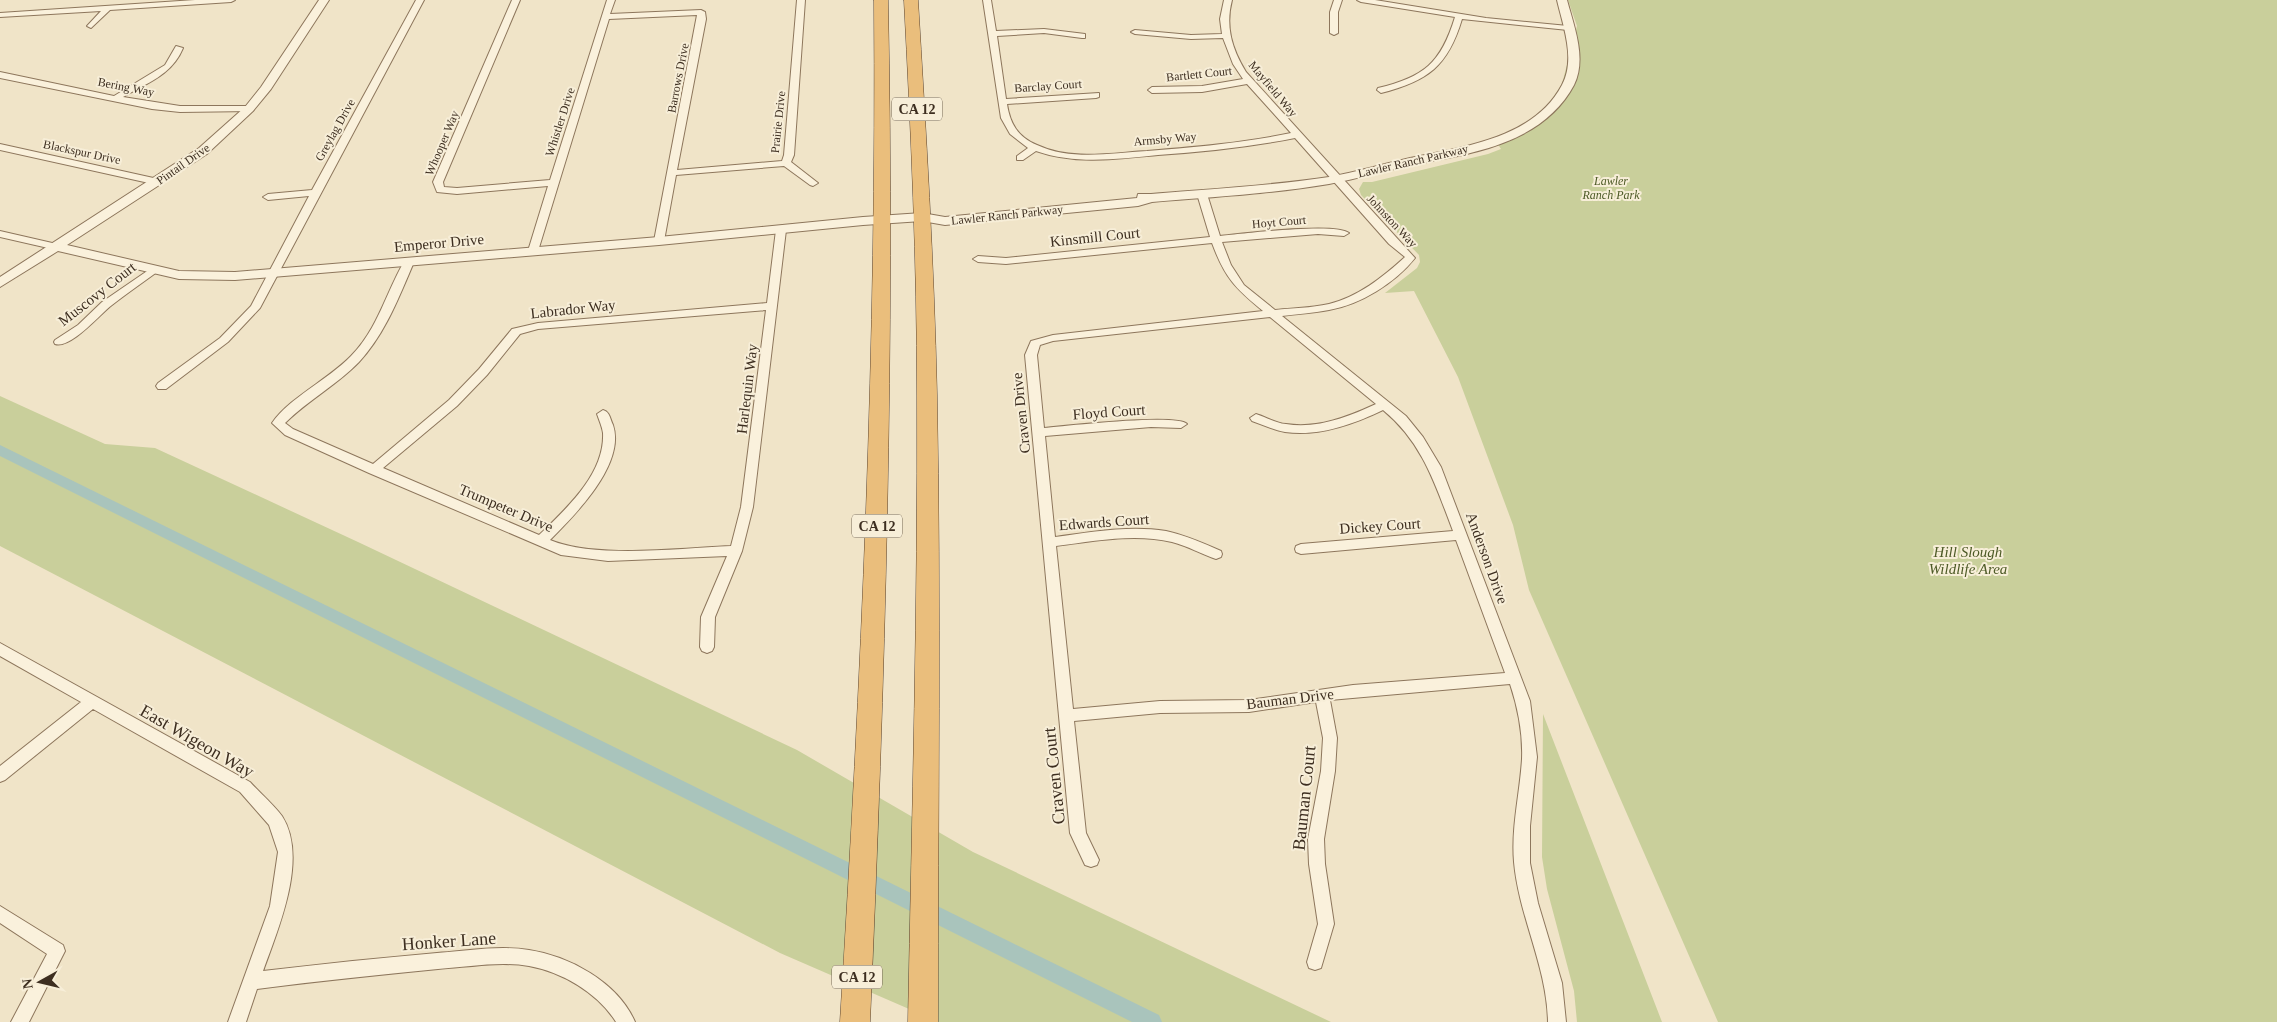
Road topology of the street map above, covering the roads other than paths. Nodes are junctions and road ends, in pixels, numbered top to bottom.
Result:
1 (232, 0) edge
2 (324, 0) edge
3 (420, 0) edge
4 (516, 0) edge
5 (611, 0) edge
6 (801, 0) edge
7 (881, 0) edge
8 (911, 0) edge
9 (987, 0) edge
10 (1228, 0) edge
11 (1338, 0) edge
12 (1361, 0) edge
13 (1562, 0) edge
14 (108, 8) junction
15 (0, 15) edge
16 (1459, 16) junction
17 (606, 17) junction
18 (91, 26) dead end
19 (1568, 28) junction
20 (1135, 32) dead end
21 (1334, 33) dead end
22 (992, 34) junction
23 (1082, 36) dead end
24 (1226, 36) junction
25 (179, 48) dead end
26 (0, 75) edge
27 (1248, 81) junction
28 (1152, 90) dead end
29 (1381, 90) dead end
30 (1096, 95) dead end
31 (116, 98) junction
32 (1002, 102) junction
33 (249, 109) junction
34 (1297, 135) junction
35 (0, 147) edge
36 (1035, 148) junction
37 (1020, 158) dead end
38 (786, 163) junction
39 (673, 173) junction
40 (1336, 178) junction
41 (158, 182) junction
42 (554, 183) junction
43 (813, 183) dead end
44 (315, 193) junction
45 (1202, 194) junction
46 (268, 197) dead end
47 (922, 217) junction
48 (884, 220) junction
49 (782, 230) junction
50 (1344, 233) dead end
51 (0, 234) edge
52 (1216, 240) junction
53 (659, 241) junction
54 (57, 246) junction
55 (533, 251) junction
56 (978, 259) dead end
57 (409, 262) junction
58 (153, 270) junction
59 (275, 273) junction
60 (0, 283) edge
61 (772, 306) junction
62 (1271, 314) junction
63 (59, 342) dead end
64 (162, 386) dead end
65 (1385, 404) junction
66 (603, 414) dead end
67 (1256, 418) dead end
68 (1182, 424) dead end
69 (1039, 432) junction
70 (373, 470) junction
71 (1462, 536) junction
72 (540, 542) junction
73 (1050, 542) junction
74 (1301, 549) dead end
75 (736, 551) junction
76 (1216, 554) dead end
77 (707, 647) dead end
78 (0, 649) edge
79 (1514, 678) junction
80 (1322, 696) junction
81 (91, 702) junction
82 (1067, 716) junction
83 (0, 775) edge
84 (1091, 860) dead end
85 (0, 914) edge
86 (1315, 962) dead end
87 (252, 981) junction
88 (20, 1022) edge
89 (237, 1022) edge
90 (626, 1022) edge
91 (855, 1022) edge
92 (923, 1022) edge
93 (1557, 1022) edge

1 - 14 street
2 - 33 street, Pintail Drive
3 - 44 street, Greylag Drive
4 - 42 street, Whooper Way
5 - 17 street, Whistler Drive
6 - 38 street, Prairie Drive
7 - 48 highway, CA 12
8 - 47 highway, CA 12
9 - 22 street, Armsby Way
10 - 24 street, Mayfield Way
11 - 21 street
12 - 16 street
13 - 19 street, Lawler Ranch Parkway
14 - 15 street
14 - 18 street
16 - 19 street
16 - 29 street
17 - 39 street, Barrows Drive
17 - 42 street, Whistler Drive
19 - 40 street, Lawler Ranch Parkway
20 - 24 street
22 - 23 street
22 - 32 street, Armsby Way
24 - 27 street, Mayfield Way
25 - 31 street
26 - 31 street, Bering Way
27 - 28 street, Bartlett Court
27 - 34 street, Mayfield Way
30 - 32 street, Barclay Court
31 - 33 street, Bering Way
32 - 36 street, Armsby Way
33 - 41 street, Pintail Drive
34 - 36 street, Armsby Way
34 - 40 street, Mayfield Way
35 - 41 street, Blackspur Drive
36 - 37 street
38 - 39 street, Prairie Drive
38 - 43 street
39 - 53 street, Barrows Drive
40 - 45 street, Lawler Ranch Parkway
40 - 62 street, Johnston Way
41 - 54 street, Pintail Drive
42 - 55 street, Whistler Drive
44 - 46 street
44 - 59 street, Greylag Drive
45 - 47 street, Lawler Ranch Parkway
45 - 52 street, Anderson Drive
47 - 48 street, Lawler Ranch Parkway
47 - 92 highway, CA 12
48 - 49 street, Emperor Drive
48 - 91 highway, CA 12
49 - 53 street, Emperor Drive
49 - 61 street, Harlequin Way
50 - 52 street, Hoyt Court
51 - 54 street, Emperor Drive
52 - 56 street, Kinsmill Court
52 - 62 street, Anderson Drive
53 - 55 street, Emperor Drive
54 - 58 street, Emperor Drive
54 - 60 street, Pintail Drive
55 - 57 street, Emperor Drive
57 - 59 street, Emperor Drive
57 - 70 street, Trumpeter Drive
58 - 59 street, Emperor Drive
58 - 63 street, Muscovy Court
59 - 64 street, Greylag Drive
61 - 70 street, Labrador Way
61 - 75 street, Harlequin Way
62 - 65 street, Anderson Drive
62 - 69 street, Craven Drive
65 - 67 street
65 - 71 street, Anderson Drive
66 - 72 street
68 - 69 street, Floyd Court
69 - 73 street, Craven Drive
70 - 72 street, Trumpeter Drive
71 - 74 street, Dickey Court
71 - 79 street, Anderson Drive
72 - 75 street, Trumpeter Drive
73 - 76 street, Edwards Court
73 - 82 street, Craven Drive
75 - 77 street, Harlequin Way
78 - 81 street, East Wigeon Way
79 - 80 street, Bauman Drive
79 - 93 street, Anderson Drive
80 - 82 street, Bauman Drive
80 - 86 street, Bauman Court
81 - 83 street
81 - 87 street, East Wigeon Way
82 - 84 street, Craven Court
85 - 88 street
87 - 89 street, East Wigeon Way
87 - 90 street, Honker Lane

